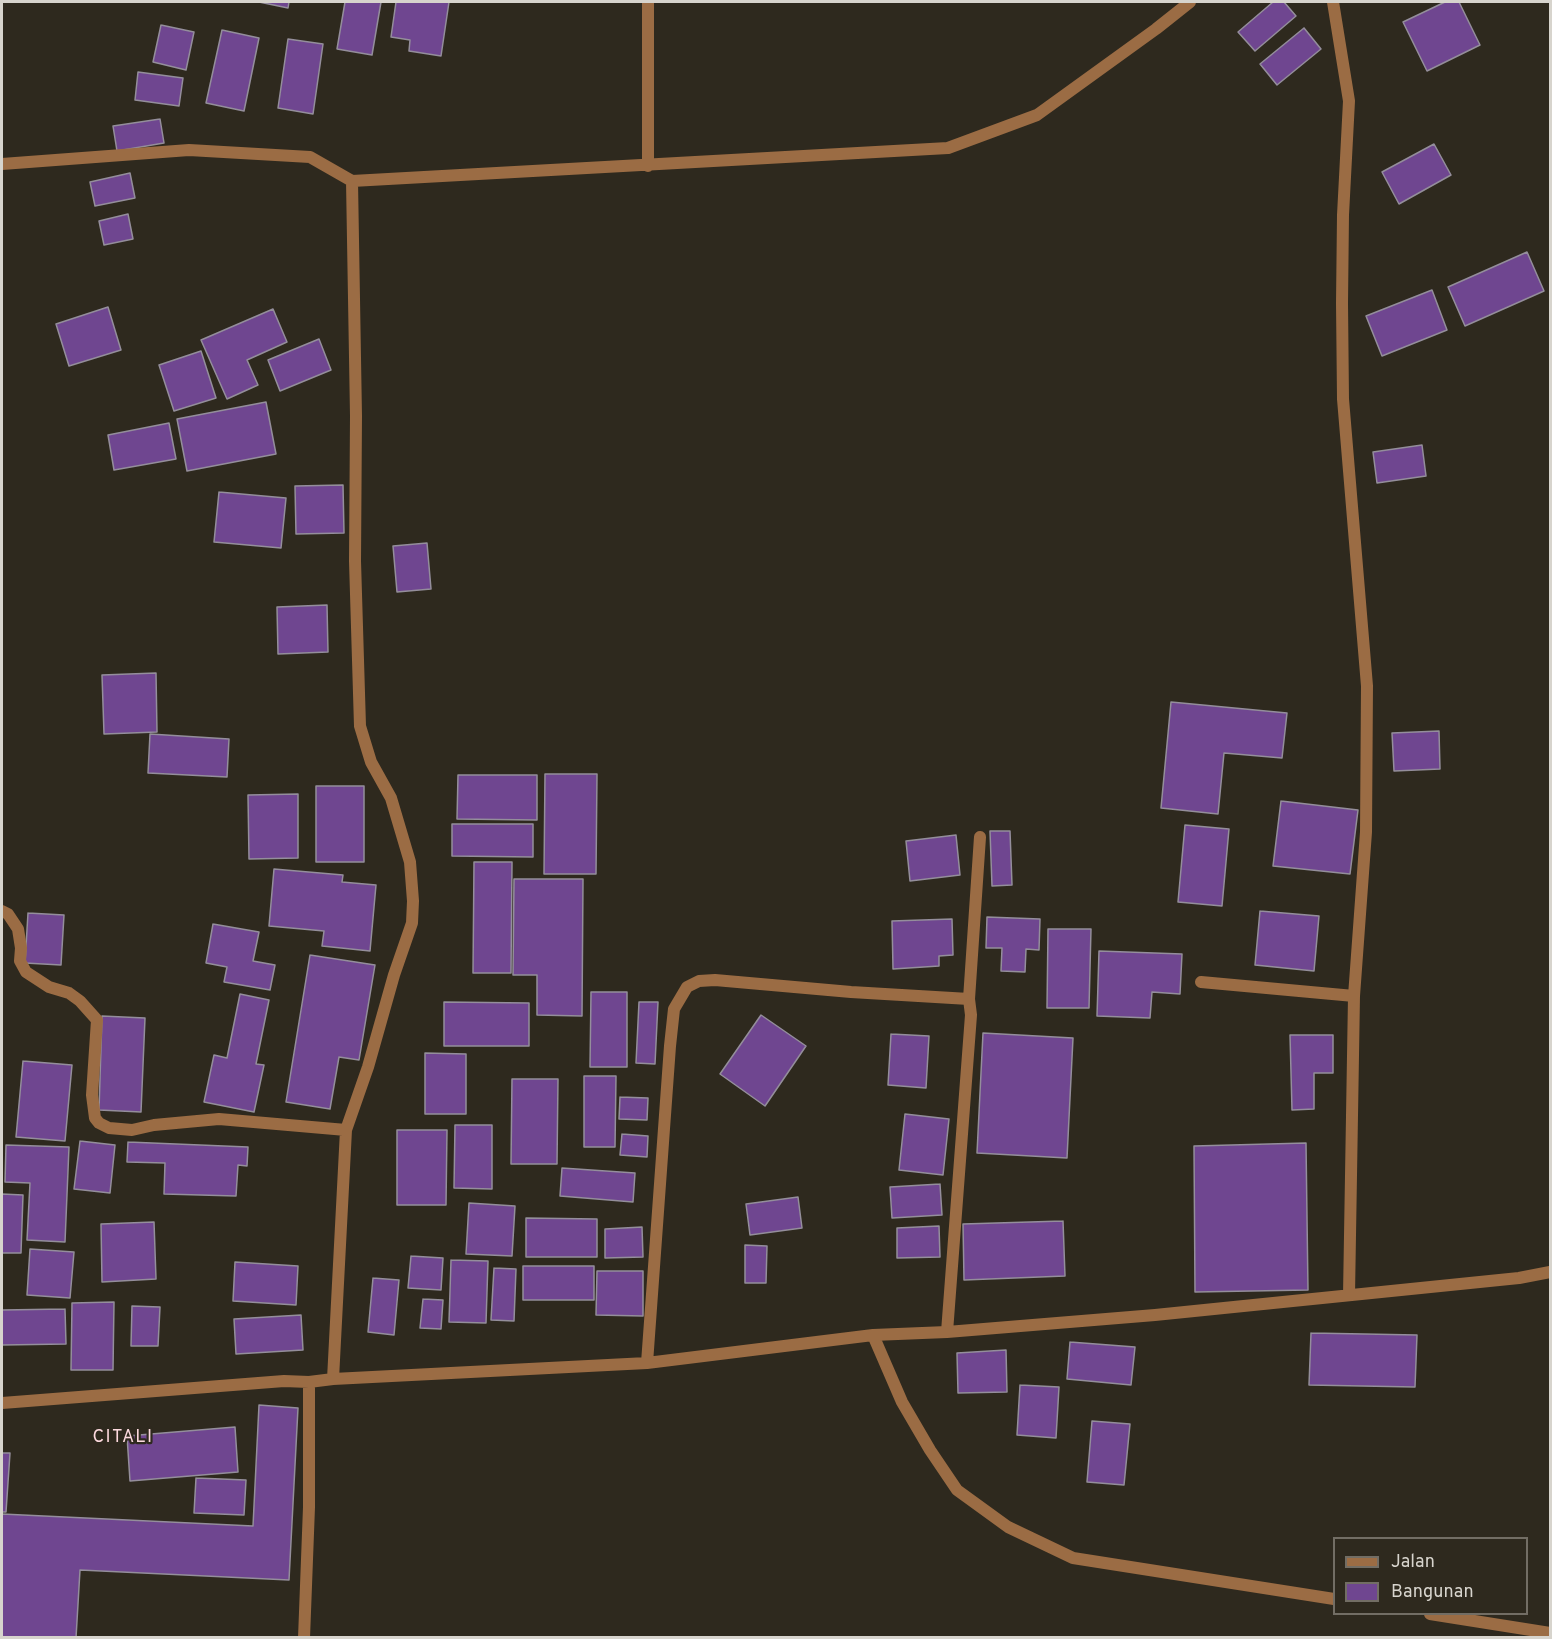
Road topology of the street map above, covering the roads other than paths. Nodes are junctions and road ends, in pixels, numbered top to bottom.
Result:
1 (648, 2) edge
2 (1190, 2) edge
3 (1333, 2) edge
4 (2, 164) edge
5 (648, 166) junction
6 (352, 181) junction
7 (980, 837) dead end
8 (2, 911) edge
9 (1201, 982) dead end
10 (1354, 996) junction
11 (969, 999) junction
12 (346, 1130) junction
13 (1551, 1272) edge
14 (1349, 1295) junction
15 (947, 1332) junction
16 (873, 1335) junction
17 (647, 1363) junction
18 (333, 1379) junction
19 (309, 1382) junction
20 (2, 1403) edge
21 (1333, 1599) edge
22 (1436, 1615) edge
23 (1551, 1633) edge
24 (304, 1638) edge

1 - 5 street
2 - 5 street
3 - 10 street
4 - 6 street
5 - 6 street
6 - 12 street
7 - 11 street
8 - 12 street
9 - 10 street
10 - 14 street
11 - 15 street
11 - 17 street
12 - 18 street
13 - 14 street
14 - 15 street
15 - 16 street
16 - 17 street
16 - 21 street
17 - 18 street
18 - 19 street
19 - 20 street
19 - 24 street
22 - 23 street

